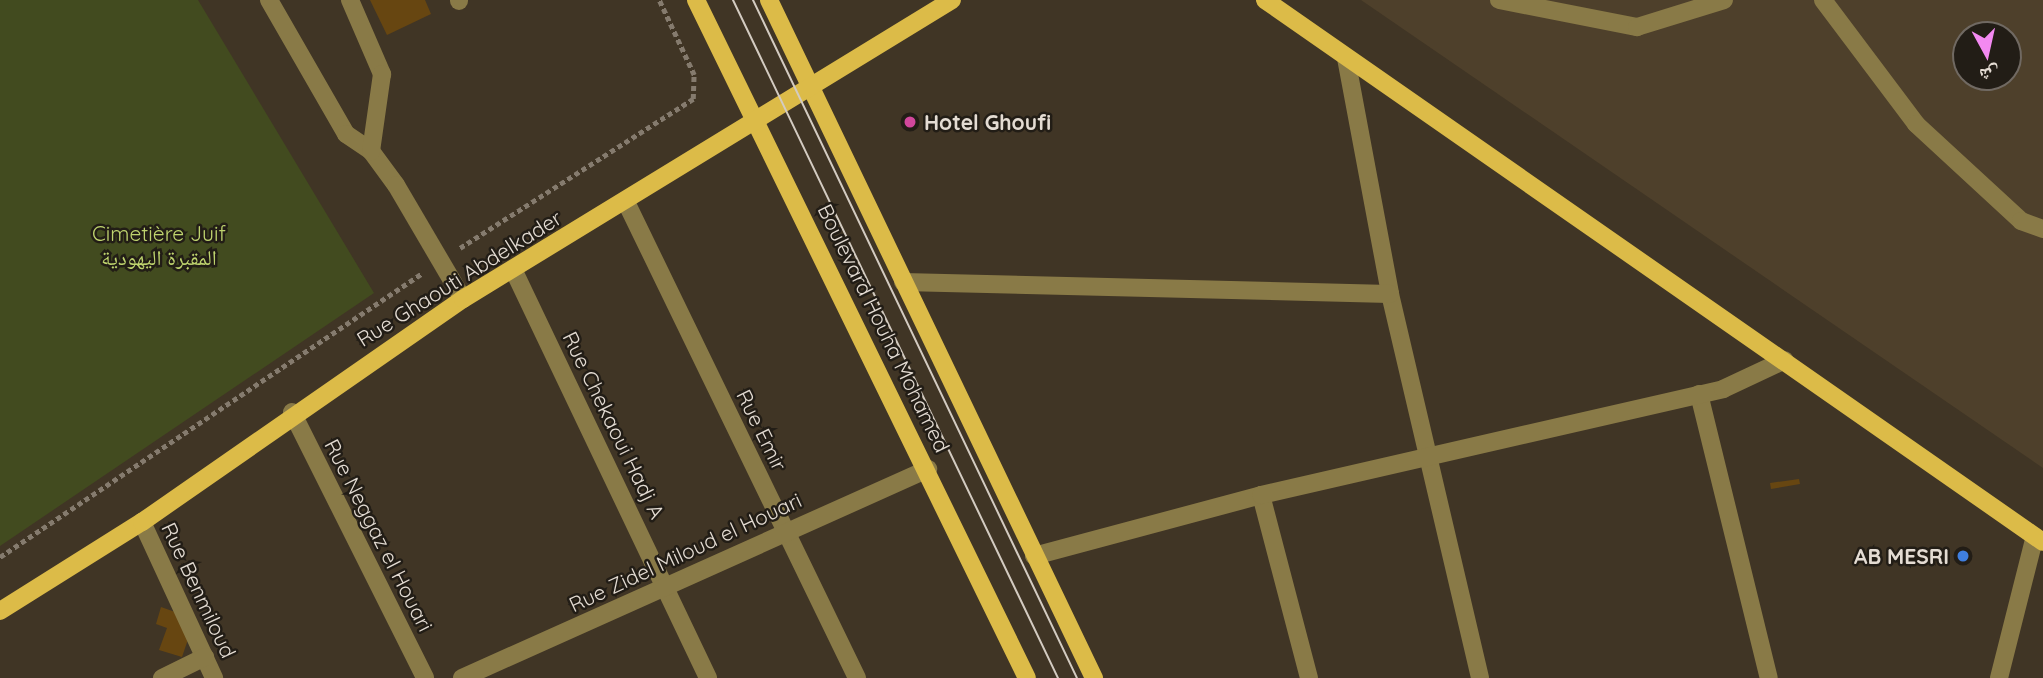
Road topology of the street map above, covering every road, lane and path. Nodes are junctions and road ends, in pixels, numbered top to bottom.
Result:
1 (269, 0) edge
2 (350, 0) edge
3 (659, 0) edge
4 (696, 0) edge
5 (769, 0) edge
6 (952, 0) edge
7 (1265, 0) edge
8 (1499, 0) edge
9 (1724, 0) edge
10 (1823, 0) edge
11 (928, 6) edge
12 (1346, 58) junction
13 (811, 88) junction
14 (755, 126) junction
15 (371, 151) junction
16 (626, 202) junction
17 (2043, 229) edge
18 (472, 242) dead end
19 (513, 269) junction
20 (424, 272) dead end
21 (903, 282) junction
22 (1390, 294) junction
23 (463, 299) junction
24 (1785, 360) junction
25 (1699, 394) junction
26 (292, 412) junction
27 (1428, 455) junction
28 (928, 469) junction
29 (1261, 495) junction
30 (142, 522) junction
31 (785, 529) junction
32 (2039, 539) edge
33 (1034, 556) junction
34 (0, 557) edge
35 (668, 587) junction
36 (0, 611) edge
37 (205, 657) junction
38 (162, 678) edge
39 (214, 678) edge
40 (425, 678) edge
41 (461, 678) edge
42 (708, 678) edge
43 (857, 678) edge
44 (1027, 678) edge
45 (1094, 678) edge
46 (1309, 678) edge
47 (1480, 678) edge
48 (1769, 678) edge
49 (1999, 678) edge

1 - 15 street
2 - 15 street
3 - 18 path
4 - 14 main road, Boulevard Houha Mohamed
5 - 13 main road, Boulevard Houha Mohamed
6 - 11 main road, Rue Ghaouti Abdelkader
7 - 12 main road
8 - 9 street
10 - 17 street
11 - 13 main road, Rue Ghaouti Abdelkader
12 - 22 street
12 - 24 main road
13 - 14 main road, Rue Ghaouti Abdelkader
13 - 21 main road, Boulevard Houha Mohamed
14 - 16 main road, Rue Ghaouti Abdelkader
14 - 28 main road, Boulevard Houha Mohamed
15 - 23 street
16 - 19 main road, Rue Ghaouti Abdelkader
16 - 31 street, Rue Emir
19 - 23 main road, Rue Ghaouti Abdelkader
19 - 35 street, Rue Chekaoui Hadj A
20 - 34 path
21 - 22 street
21 - 33 main road, Boulevard Houha Mohamed
22 - 27 street
23 - 26 main road, Rue Ghaouti Abdelkader
24 - 25 street
24 - 32 main road
25 - 27 street
25 - 48 street
26 - 30 main road, Rue Ghaouti Abdelkader
26 - 40 street, Rue Neggaz el Houari
27 - 29 street
27 - 47 street
28 - 31 street, Rue Zidel Miloud el Houari
28 - 44 main road, Boulevard Houha Mohamed
29 - 33 street
29 - 46 street
30 - 36 main road, Rue Ghaouti Abdelkader
30 - 37 street, Rue Benmiloud
31 - 35 street, Rue Zidel Miloud el Houari
31 - 43 street, Rue Emir
32 - 49 street
33 - 45 main road, Boulevard Houha Mohamed
35 - 41 street, Rue Zidel Miloud el Houari
35 - 42 street, Rue Chekaoui Hadj A
37 - 38 street
37 - 39 street, Rue Benmiloud

